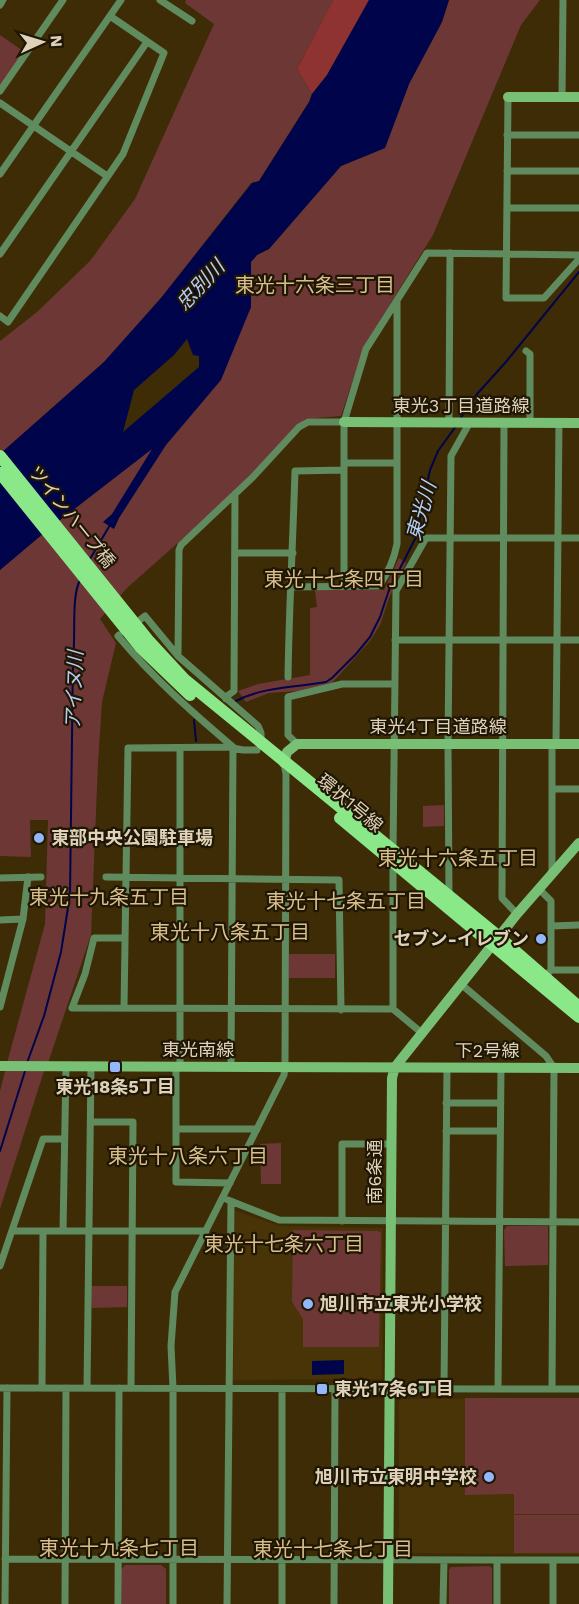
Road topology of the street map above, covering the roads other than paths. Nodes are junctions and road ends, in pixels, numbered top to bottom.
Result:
1 (3, 0) edge
2 (63, 0) edge
3 (121, 0) edge
4 (160, 0) edge
5 (563, 0) edge
6 (0, 4) edge
7 (110, 16) junction
8 (192, 21) dead end
9 (147, 42) junction
10 (0, 91) edge
11 (508, 97) joint
12 (562, 97) junction
13 (579, 97) edge
14 (0, 103) edge
15 (34, 126) junction
16 (507, 135) junction
17 (579, 135) edge
18 (71, 152) junction
19 (507, 171) junction
20 (579, 171) edge
21 (0, 174) edge
22 (107, 176) junction
23 (507, 208) junction
24 (579, 208) edge
25 (450, 253) junction
26 (506, 253) junction
27 (0, 254) edge
28 (579, 257) edge
29 (397, 302) junction
30 (0, 316) edge
31 (526, 351) dead end
32 (344, 422) junction
33 (397, 422) junction
34 (459, 422) junction
35 (504, 422) junction
36 (530, 422) junction
37 (559, 423) junction
38 (579, 423) edge
39 (0, 456) edge
40 (397, 463) junction
41 (344, 466) junction
42 (0, 473) edge
43 (235, 494) junction
44 (451, 537) junction
45 (504, 538) junction
46 (558, 538) junction
47 (579, 538) edge
48 (236, 553) junction
49 (293, 553) junction
50 (344, 586) junction
51 (289, 587) junction
52 (111, 604) junction
53 (143, 618) dead end
54 (118, 636) dead end
55 (395, 640) junction
56 (450, 640) junction
57 (503, 640) junction
58 (557, 640) junction
59 (579, 640) edge
60 (178, 656) junction
61 (288, 677) dead end
62 (395, 684) junction
63 (226, 699) junction
64 (394, 743) junction
65 (448, 743) junction
66 (297, 744) junction
67 (502, 744) junction
68 (554, 744) junction
69 (579, 744) edge
70 (233, 747) junction
71 (259, 747) junction
72 (180, 748) junction
73 (285, 768) junction
74 (552, 789) junction
75 (579, 789) edge
76 (579, 843) edge
77 (393, 857) junction
78 (552, 874) junction
79 (28, 877) junction
80 (41, 877) dead end
81 (106, 877) dead end
82 (126, 877) junction
83 (180, 877) junction
84 (0, 878) edge
85 (231, 878) junction
86 (286, 878) junction
87 (539, 889) junction
88 (446, 900) junction
89 (517, 914) junction
90 (23, 919) junction
91 (0, 920) edge
92 (551, 926) junction
93 (579, 926) edge
94 (125, 938) junction
95 (496, 941) junction
96 (579, 970) edge
97 (545, 978) junction
98 (462, 985) junction
99 (0, 1007) edge
100 (579, 1007) edge
101 (124, 1008) junction
102 (179, 1009) junction
103 (231, 1009) junction
104 (284, 1009) junction
105 (341, 1010) junction
106 (393, 1010) junction
107 (579, 1017) edge
108 (423, 1034) junction
109 (0, 1066) edge
110 (66, 1067) junction
111 (91, 1067) junction
112 (178, 1067) junction
113 (231, 1067) junction
114 (285, 1067) junction
115 (395, 1067) junction
116 (447, 1068) junction
117 (501, 1068) junction
118 (554, 1068) junction
119 (579, 1068) edge
120 (446, 1103) junction
121 (500, 1103) junction
122 (91, 1122) junction
123 (176, 1129) junction
124 (257, 1129) junction
125 (446, 1131) junction
126 (500, 1131) junction
127 (64, 1139) junction
128 (392, 1144) junction
129 (230, 1183) junction
130 (223, 1198) junction
131 (231, 1201) junction
132 (342, 1221) junction
133 (392, 1221) junction
134 (446, 1221) junction
135 (500, 1221) junction
136 (553, 1221) junction
137 (579, 1221) edge
138 (12, 1231) junction
139 (43, 1231) junction
140 (63, 1231) junction
141 (88, 1231) junction
142 (132, 1231) junction
143 (206, 1231) junction
144 (0, 1266) edge
145 (3, 1388) edge
146 (42, 1388) junction
147 (66, 1388) junction
148 (87, 1388) junction
149 (119, 1388) junction
150 (131, 1388) junction
151 (173, 1388) junction
152 (228, 1389) junction
153 (282, 1389) junction
154 (390, 1389) junction
155 (444, 1389) junction
156 (498, 1389) junction
157 (552, 1389) junction
158 (579, 1389) edge
159 (335, 1390) junction
160 (5, 1560) junction
161 (65, 1560) junction
162 (118, 1560) junction
163 (173, 1560) junction
164 (228, 1560) junction
165 (334, 1560) junction
166 (389, 1560) junction
167 (444, 1560) junction
168 (497, 1560) junction
169 (553, 1560) junction
170 (579, 1560) edge
171 (282, 1561) junction
172 (5, 1604) edge
173 (65, 1604) edge
174 (118, 1604) edge
175 (173, 1604) edge
176 (228, 1604) edge
177 (282, 1604) edge
178 (334, 1604) edge
179 (388, 1604) edge
180 (443, 1604) edge
181 (497, 1604) edge
182 (553, 1604) edge

1 - 6 street
2 - 10 street
3 - 7 street
4 - 8 street
5 - 12 street
7 - 9 street
7 - 15 street
9 - 18 street
9 - 22 street
11 - 12 street
11 - 16 street
12 - 13 street
14 - 15 street
15 - 18 street
15 - 21 street
16 - 17 street
16 - 19 street
18 - 22 street
18 - 27 street
19 - 20 street
19 - 23 street
22 - 30 street
23 - 24 street
23 - 26 street
25 - 26 street
25 - 29 street
25 - 34 street
26 - 28 street
26 - 28 street
29 - 32 street
29 - 33 street
31 - 36 street
32 - 33 street, 東光3丁目道路線
32 - 41 street
32 - 43 street
33 - 34 street, 東光3丁目道路線
33 - 40 street
34 - 35 street, 東光3丁目道路線
34 - 44 street
35 - 36 street, 東光3丁目道路線
35 - 45 street
36 - 37 street, 東光3丁目道路線
37 - 38 street, 東光3丁目道路線
37 - 46 street
39 - 52 main road, ツインハープ橋
40 - 41 street
40 - 50 street
41 - 49 street
41 - 50 street
42 - 52 main road, ツインハープ橋
43 - 48 street
43 - 60 street
44 - 45 street
44 - 55 street
44 - 56 street
45 - 46 street
45 - 57 street
46 - 47 street
46 - 58 street
48 - 49 street
48 - 63 street
49 - 51 street
50 - 51 street
51 - 61 street
52 - 71 main road, 環状1号線
53 - 60 street
54 - 70 street
55 - 56 street
55 - 62 street
56 - 57 street
56 - 65 street
57 - 58 street
57 - 67 street
58 - 59 street
58 - 68 street
60 - 63 street
62 - 64 street
62 - 66 street
63 - 71 street
64 - 65 street, 東光4丁目道路線
64 - 66 street, 東光4丁目道路線
64 - 77 street
65 - 67 street, 東光4丁目道路線
65 - 88 street
66 - 73 street
67 - 68 street, 東光4丁目道路線
67 - 89 street
68 - 69 street, 東光4丁目道路線
68 - 74 street
70 - 71 street
70 - 72 street
70 - 85 street
71 - 73 main road, 環状1号線
72 - 82 street
72 - 83 street
73 - 77 main road, 環状1号線
73 - 86 street
74 - 75 street
74 - 78 street
76 - 78 street
77 - 88 main road, 環状1号線
77 - 106 street
78 - 87 street
79 - 80 street
79 - 84 street
79 - 90 street
81 - 82 street
82 - 83 street
82 - 94 street
83 - 85 street
83 - 102 street
85 - 86 street
85 - 103 street
86 - 104 street
86 - 105 street
87 - 89 street
87 - 92 street
88 - 95 main road, 環状1号線
89 - 95 street
90 - 91 street
90 - 99 street
92 - 93 street
92 - 97 street
94 - 101 street
94 - 101 street
95 - 97 main road, 環状1号線
95 - 98 street
96 - 97 street
97 - 100 main road, 環状1号線
97 - 107 main road, 環状1号線
98 - 108 street
98 - 118 street
101 - 102 street
102 - 103 street
102 - 112 street
103 - 104 street
103 - 113 street
104 - 105 street
104 - 114 street
105 - 106 street
106 - 108 street
108 - 115 street
109 - 110 street, 東光南線
110 - 111 street, 東光南線
110 - 127 street
111 - 112 street, 東光南線
111 - 122 street
112 - 113 street, 東光南線
112 - 123 street
113 - 114 street, 東光南線
114 - 115 street, 東光南線
114 - 124 street
115 - 116 street, 下2号線
115 - 128 street, 南6条通
116 - 117 street, 下2号線
116 - 120 street
117 - 118 street, 下2号線
117 - 121 street
118 - 119 street, 下2号線
118 - 136 street
120 - 121 street
120 - 125 street
121 - 126 street
122 - 141 street
122 - 142 street
123 - 124 street
123 - 129 street
124 - 129 street
125 - 126 street
125 - 134 street
126 - 135 street
127 - 138 street
127 - 140 street
128 - 132 street
128 - 133 street, 南6条通
129 - 130 street
130 - 131 street
130 - 143 street
131 - 132 street
131 - 152 street
132 - 133 street
133 - 134 street
133 - 154 street, 南6条通
134 - 135 street
134 - 155 street
135 - 136 street
135 - 156 street
136 - 137 street
136 - 157 street
138 - 139 street
138 - 144 street
139 - 140 street
139 - 146 street
140 - 141 street
141 - 142 street
141 - 148 street
142 - 143 street
142 - 150 street
143 - 151 street
145 - 146 street
145 - 160 street
146 - 147 street
147 - 148 street
147 - 161 street
148 - 149 street
149 - 150 street
149 - 162 street
150 - 151 street
151 - 152 street
151 - 163 street
152 - 153 street
152 - 164 street
153 - 159 street
153 - 171 street
154 - 155 street
154 - 159 street
154 - 166 street, 南6条通
155 - 156 street
156 - 157 street
157 - 158 street
159 - 165 street
160 - 161 street
160 - 172 street
161 - 162 street
161 - 173 street
162 - 163 street
162 - 174 street
163 - 164 street
163 - 175 street
164 - 171 street
164 - 176 street
165 - 166 street
165 - 171 street
165 - 178 street
166 - 167 street
166 - 179 street, 南6条通
167 - 168 street
167 - 180 street
168 - 169 street
168 - 181 street
169 - 170 street
169 - 182 street
171 - 177 street

